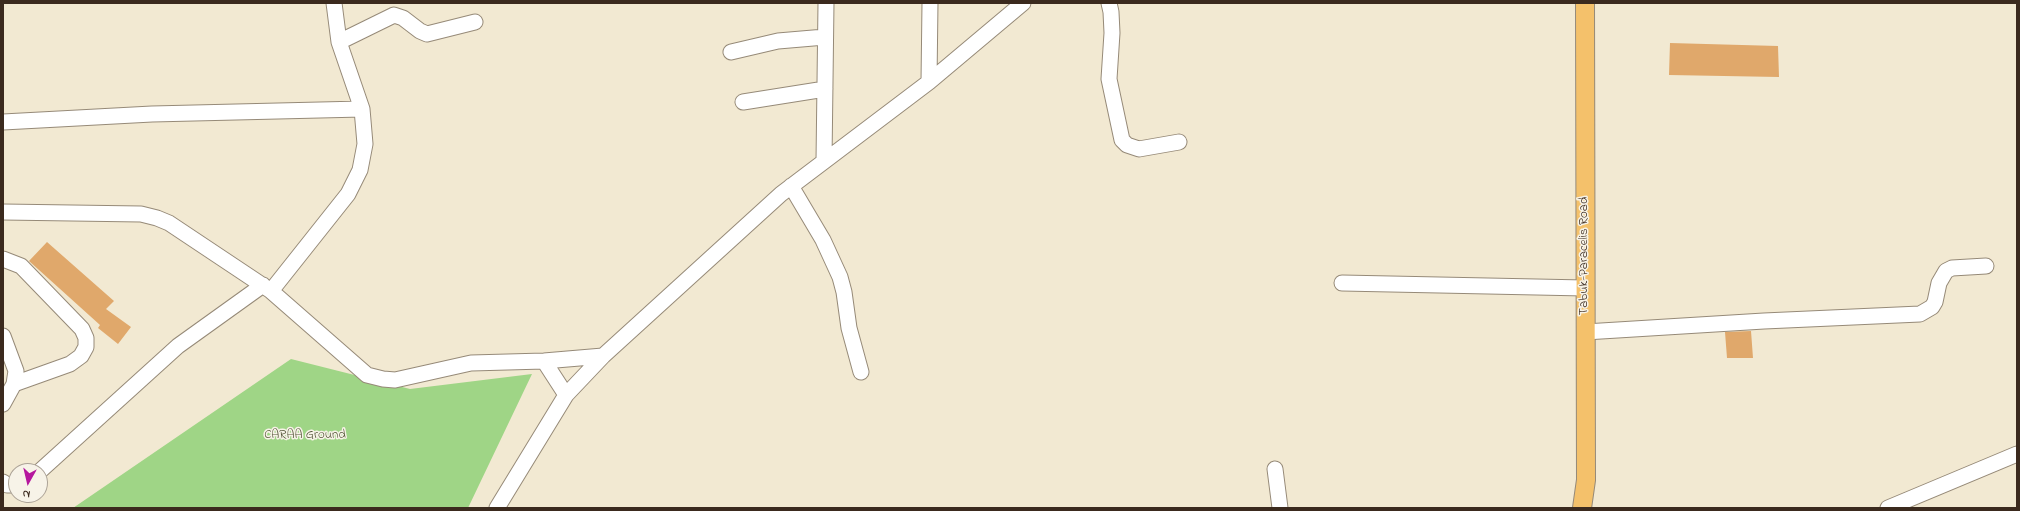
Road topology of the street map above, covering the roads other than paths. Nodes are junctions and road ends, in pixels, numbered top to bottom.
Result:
1 (334, 3) edge
2 (826, 3) edge
3 (930, 3) edge
4 (1023, 3) edge
5 (1109, 3) edge
6 (1585, 3) edge
7 (475, 22) dead end
8 (825, 37) junction
9 (339, 42) junction
10 (731, 52) dead end
11 (929, 82) junction
12 (824, 88) junction
13 (743, 102) dead end
14 (362, 109) junction
15 (3, 122) edge
16 (1179, 142) dead end
17 (824, 161) junction
18 (791, 186) junction
19 (3, 212) edge
20 (3, 260) edge
21 (1986, 266) dead end
22 (1342, 282) dead end
23 (267, 288) junction
24 (1585, 288) junction
25 (1585, 332) junction
26 (3, 336) edge
27 (603, 356) junction
28 (544, 361) junction
29 (861, 372) dead end
30 (14, 384) junction
31 (566, 395) junction
32 (3, 404) edge
33 (2017, 454) edge
34 (48, 464) edge
35 (1274, 469) dead end
36 (497, 508) edge
37 (1280, 508) edge
38 (1582, 508) edge
39 (1888, 508) edge

1 - 9 street
2 - 8 street
3 - 11 street
4 - 11 street
5 - 16 street
6 - 24 main road, Tabuk-Paracelis Road
7 - 9 street
8 - 10 street
8 - 12 street
9 - 14 street
11 - 17 street
12 - 13 street
12 - 17 street
14 - 15 street
14 - 23 street
17 - 18 street
18 - 27 street
18 - 29 street
19 - 23 street
20 - 30 street
21 - 25 street
22 - 24 street
23 - 28 street
23 - 34 street
24 - 25 main road, Tabuk-Paracelis Road
25 - 38 main road, Tabuk-Paracelis Road
26 - 30 street
27 - 28 street
27 - 31 street
28 - 31 street
30 - 32 street
31 - 36 street
33 - 39 street
35 - 37 street

